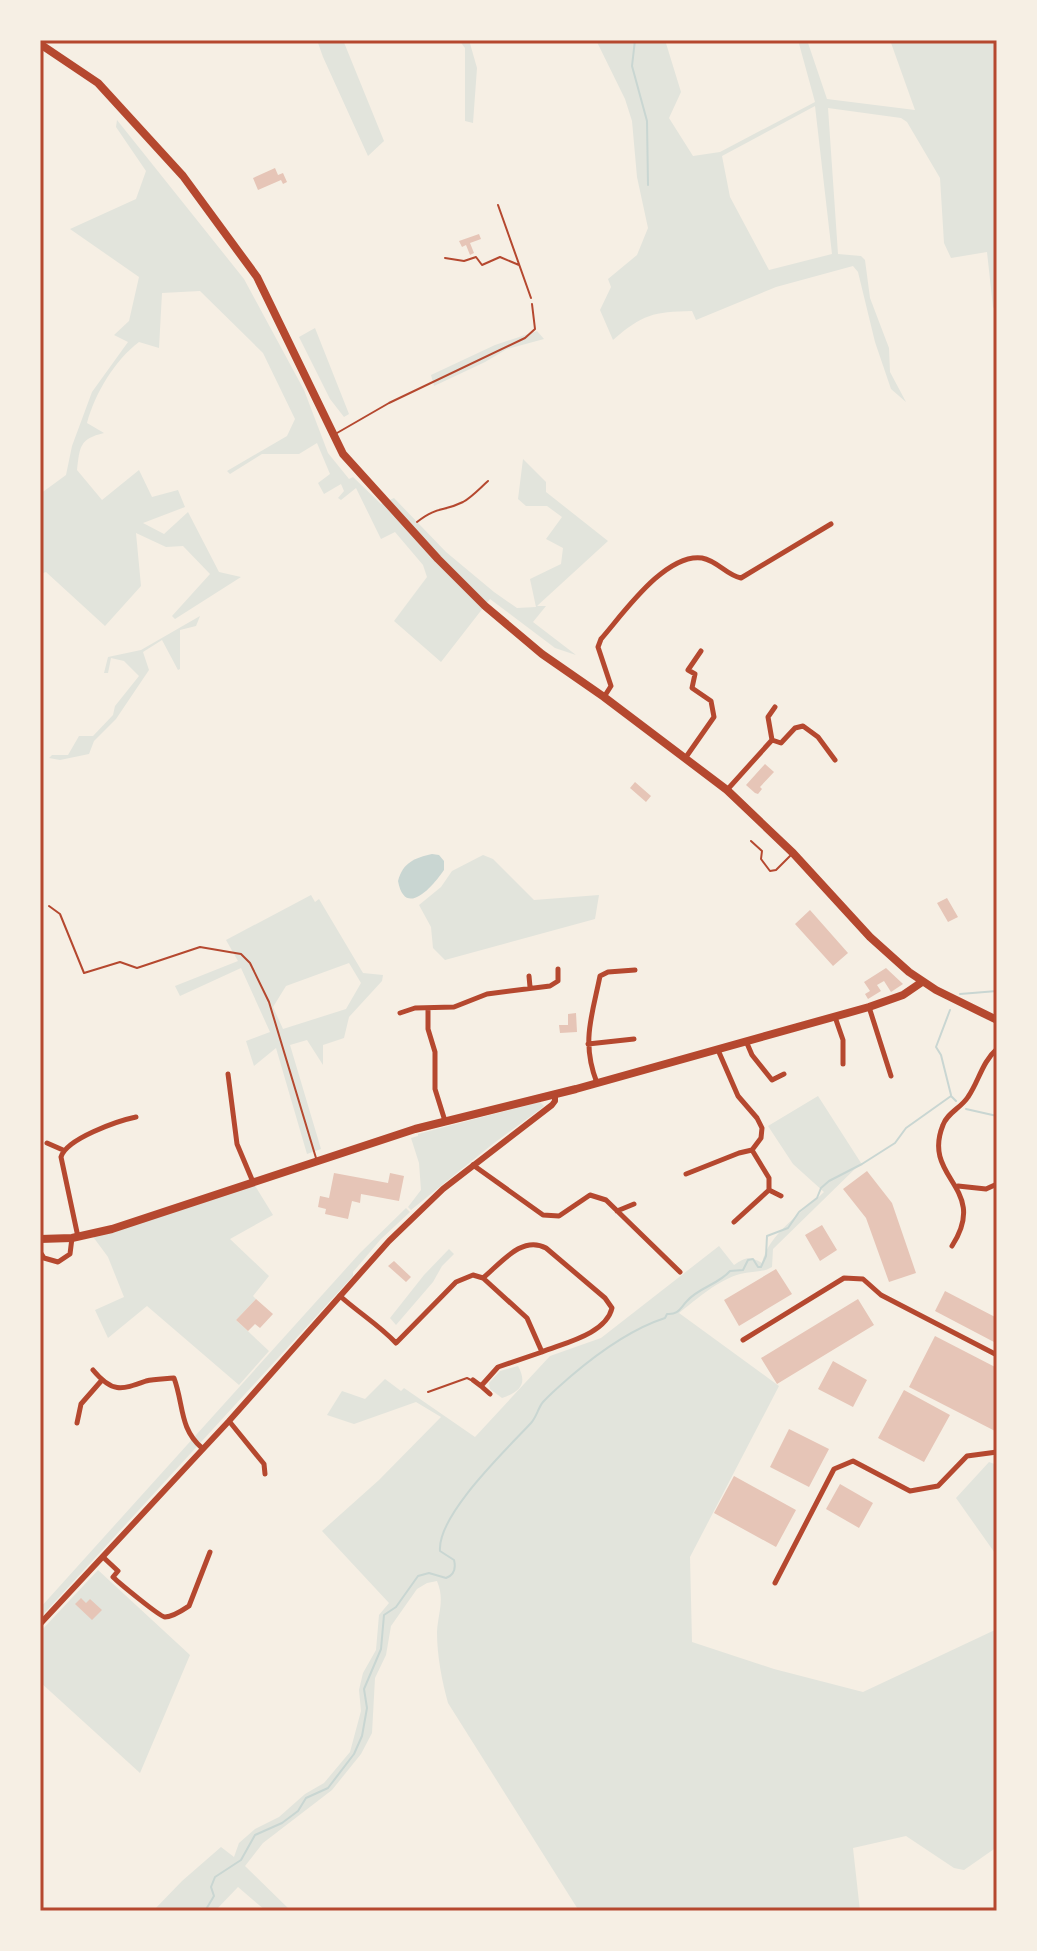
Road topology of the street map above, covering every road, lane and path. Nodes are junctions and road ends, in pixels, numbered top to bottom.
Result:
1 (40, 44) edge
2 (498, 205) dead end
3 (445, 258) dead end
4 (521, 265) junction
5 (532, 304) joint
6 (334, 438) junction
7 (488, 481) dead end
8 (831, 524) dead end
9 (410, 528) junction
10 (701, 651) dead end
11 (604, 697) junction
12 (775, 707) dead end
13 (772, 740) junction
14 (686, 757) junction
15 (835, 760) dead end
16 (727, 790) junction
17 (751, 841) dead end
18 (793, 853) junction
19 (49, 906) dead end
20 (558, 969) dead end
21 (635, 970) dead end
22 (529, 976) dead end
23 (922, 982) junction
24 (530, 987) junction
25 (869, 1007) junction
26 (428, 1008) junction
27 (400, 1013) dead end
28 (835, 1016) junction
29 (997, 1020) edge
30 (634, 1039) dead end
31 (746, 1041) junction
32 (588, 1044) junction
33 (718, 1049) junction
34 (997, 1049) edge
35 (843, 1064) dead end
36 (228, 1074) dead end
37 (784, 1074) dead end
38 (891, 1076) dead end
39 (597, 1084) junction
40 (555, 1095) junction
41 (136, 1117) dead end
42 (445, 1121) junction
43 (47, 1143) dead end
44 (63, 1150) junction
45 (752, 1150) junction
46 (317, 1163) junction
47 (473, 1165) junction
48 (686, 1174) dead end
49 (254, 1184) junction
50 (997, 1184) edge
51 (957, 1186) junction
52 (769, 1190) junction
53 (781, 1196) dead end
54 (634, 1204) dead end
55 (617, 1211) junction
56 (734, 1222) dead end
57 (75, 1237) junction
58 (40, 1239) edge
59 (952, 1246) dead end
60 (40, 1252) edge
61 (680, 1272) dead end
62 (483, 1278) junction
63 (340, 1296) junction
64 (743, 1340) dead end
65 (542, 1352) junction
66 (997, 1355) edge
67 (93, 1370) dead end
68 (102, 1380) junction
69 (473, 1380) joint
70 (481, 1386) junction
71 (428, 1392) dead end
72 (490, 1394) dead end
73 (229, 1421) junction
74 (77, 1423) dead end
75 (202, 1448) junction
76 (997, 1452) edge
77 (265, 1474) dead end
78 (210, 1552) dead end
79 (103, 1557) junction
80 (775, 1583) dead end
81 (40, 1624) edge

1 - 6 highway
2 - 4 path
3 - 4 path
4 - 5 path
5 - 6 lane
6 - 9 highway
7 - 9 path
8 - 11 street
9 - 11 highway
10 - 14 street
11 - 14 highway
12 - 13 street
13 - 15 street
13 - 16 street
14 - 16 highway
16 - 18 highway
17 - 18 lane
18 - 23 highway
19 - 46 lane
20 - 24 street
21 - 32 street
22 - 24 street
23 - 25 highway
23 - 29 highway
24 - 26 street
25 - 28 highway
25 - 38 street
26 - 27 street
26 - 42 street
28 - 31 highway
28 - 35 street
30 - 32 street
31 - 33 highway
31 - 37 street
32 - 39 street
33 - 39 highway
33 - 45 street
34 - 51 street
36 - 49 street
39 - 40 highway
40 - 42 highway
40 - 47 street
41 - 44 street
42 - 46 highway
43 - 44 street
44 - 57 street
45 - 48 street
45 - 52 street
46 - 49 highway
47 - 55 street
47 - 63 street
49 - 57 highway
50 - 51 street
51 - 59 street
52 - 53 street
52 - 56 street
54 - 55 street
55 - 61 street
57 - 58 highway
57 - 60 street
62 - 63 street
62 - 65 street
62 - 65 street
63 - 73 street
64 - 66 street
65 - 70 street
67 - 68 street
68 - 74 street
68 - 75 street
69 - 70 street
69 - 71 lane
70 - 72 street
73 - 75 street
73 - 77 street
75 - 79 street
76 - 80 street
78 - 79 street
79 - 81 street

